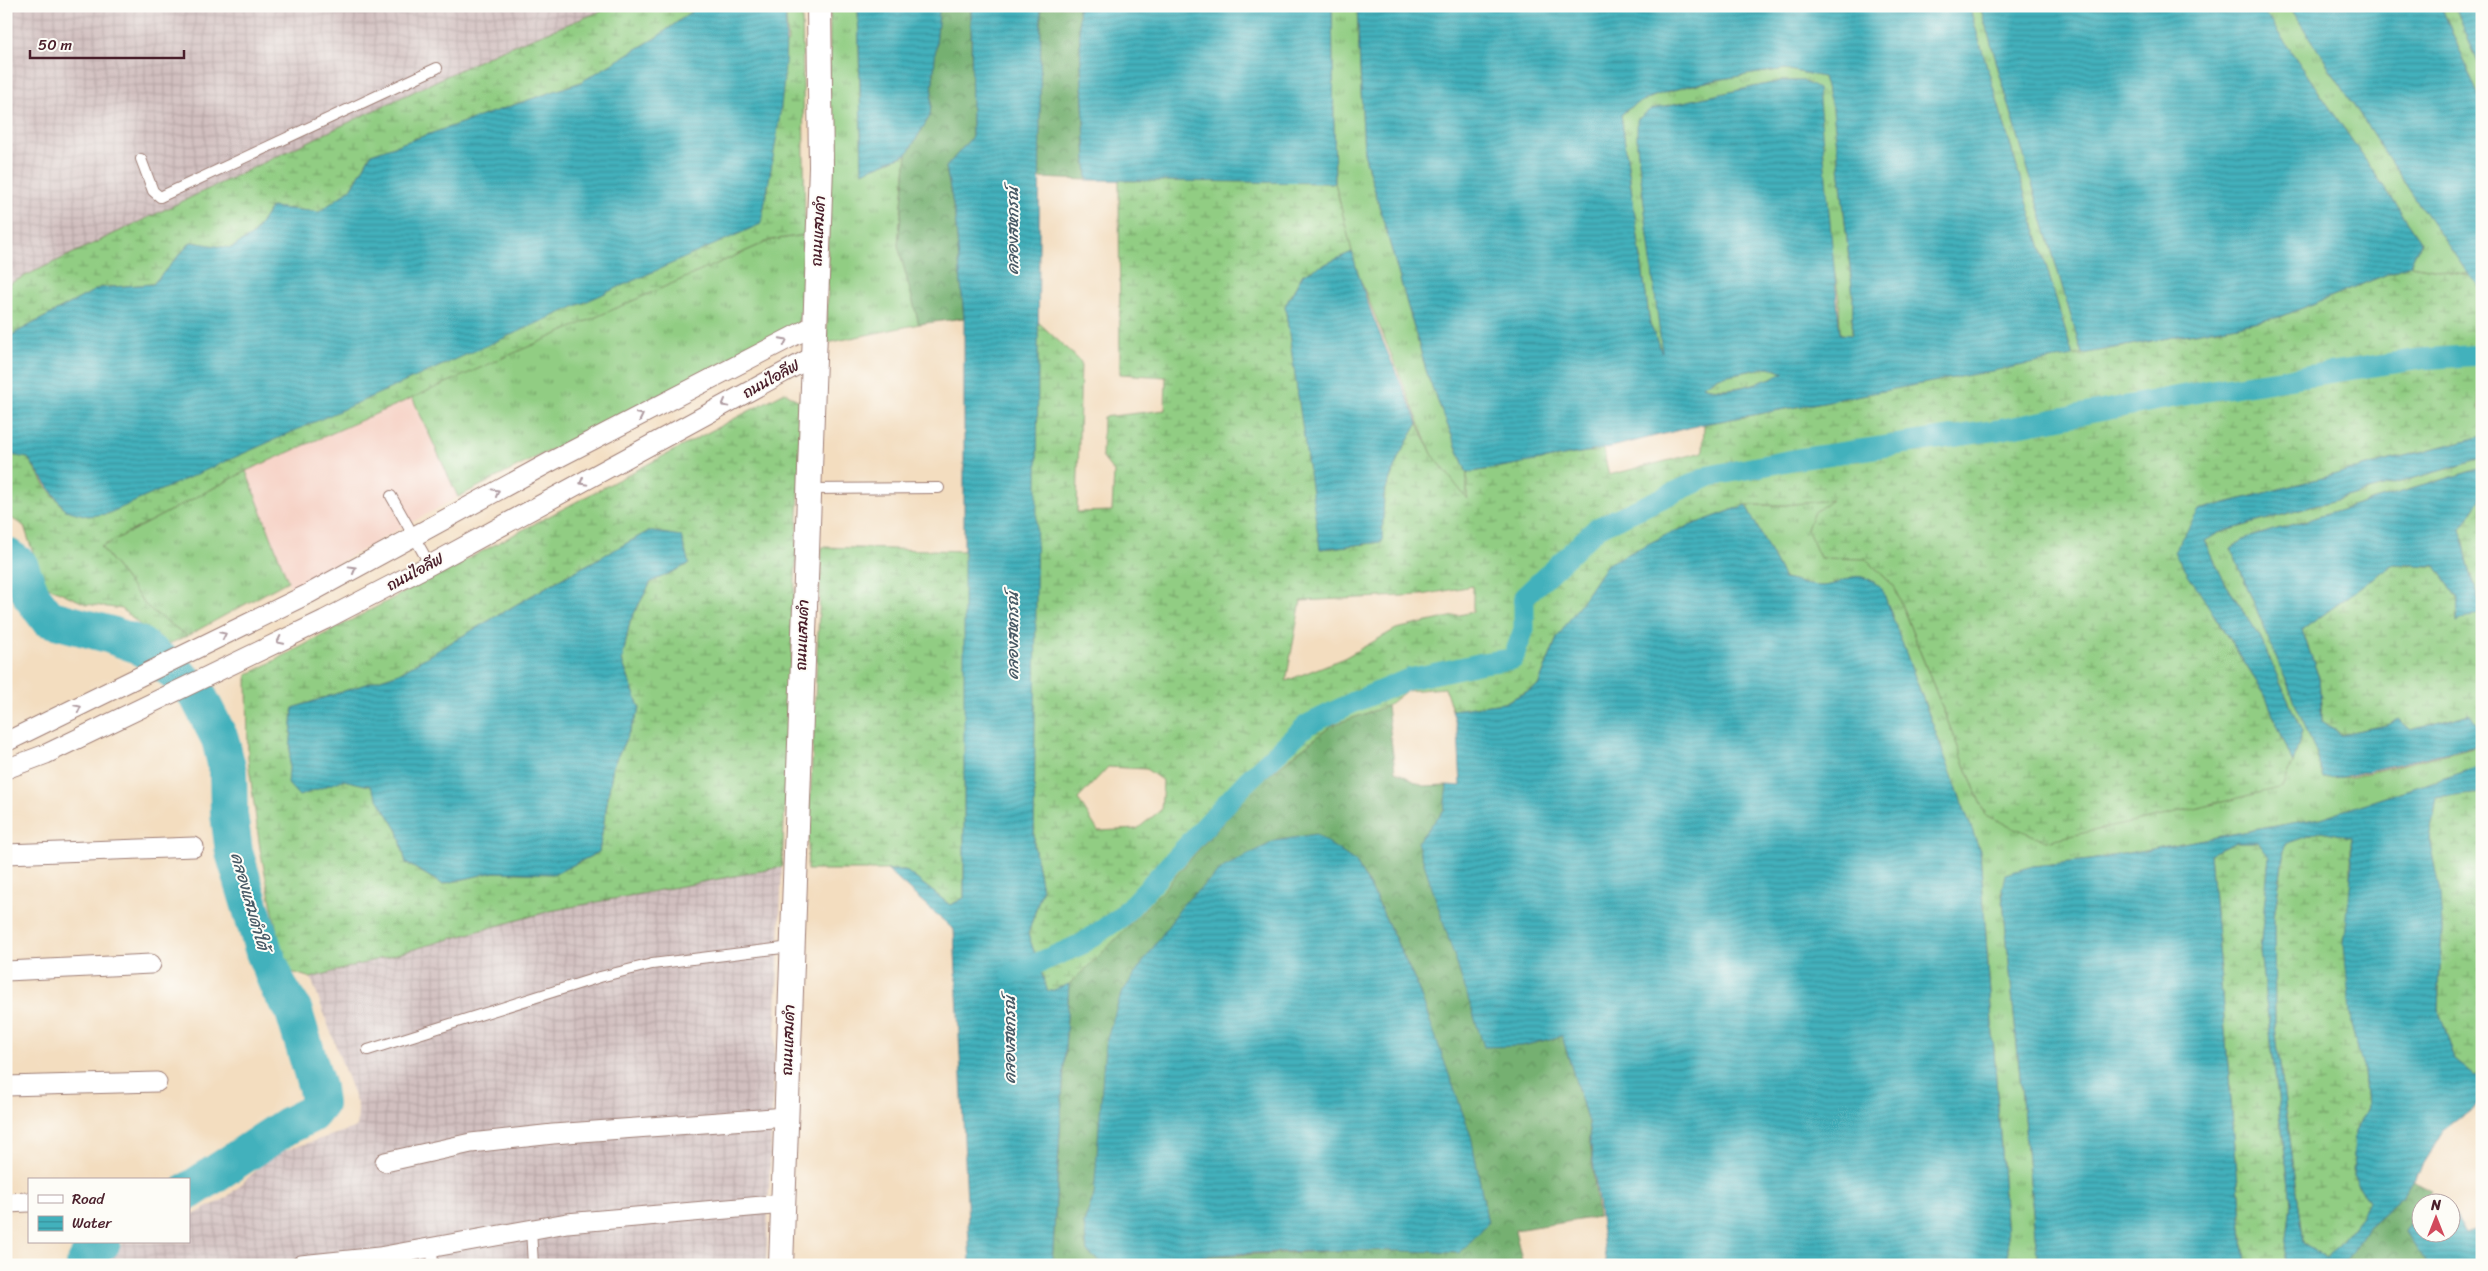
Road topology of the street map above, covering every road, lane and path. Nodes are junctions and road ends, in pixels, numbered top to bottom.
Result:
1 (819, 6) edge
2 (437, 68) dead end
3 (141, 158) dead end
4 (813, 326) junction
5 (814, 356) junction
6 (807, 488) junction
7 (939, 488) dead end
8 (391, 496) dead end
9 (414, 536) junction
10 (430, 565) junction
11 (6, 742) edge
12 (6, 769) edge
13 (194, 846) dead end
14 (6, 854) edge
15 (791, 947) junction
16 (151, 964) dead end
17 (6, 970) edge
18 (368, 1050) dead end
19 (157, 1082) dead end
20 (6, 1086) edge
21 (786, 1117) junction
22 (385, 1162) dead end
23 (28, 1202) edge
24 (6, 1203) edge
25 (784, 1204) junction
26 (531, 1229) junction
27 (433, 1256) edge
28 (366, 1262) edge
29 (340, 1263) edge
30 (301, 1265) edge
31 (533, 1265) edge
32 (781, 1265) edge

1 - 4 street, ถนนแสมดำ
2 - 3 lane
4 - 5 street, ถนนแสมดำ
9 -> 4 street, ถนนไอลีฟ
5 - 6 street, ถนนแสมดำ
5 -> 10 street, ถนนไอลีฟ
6 - 7 lane
6 - 15 street, ถนนแสมดำ
8 - 9 lane
9 - 10 lane
11 -> 9 street, ถนนไอลีฟ
10 -> 12 street, ถนนไอลีฟ
13 - 14 street
15 - 18 lane
15 - 21 street, ถนนแสมดำ
16 - 17 street
19 - 20 street
21 - 22 street
21 - 25 street, ถนนแสมดำ
23 - 24 street
25 - 26 street
25 - 32 street, ถนนแสมดำ
26 - 27 street
26 - 31 lane
27 - 28 street
28 - 29 street
29 - 30 street

